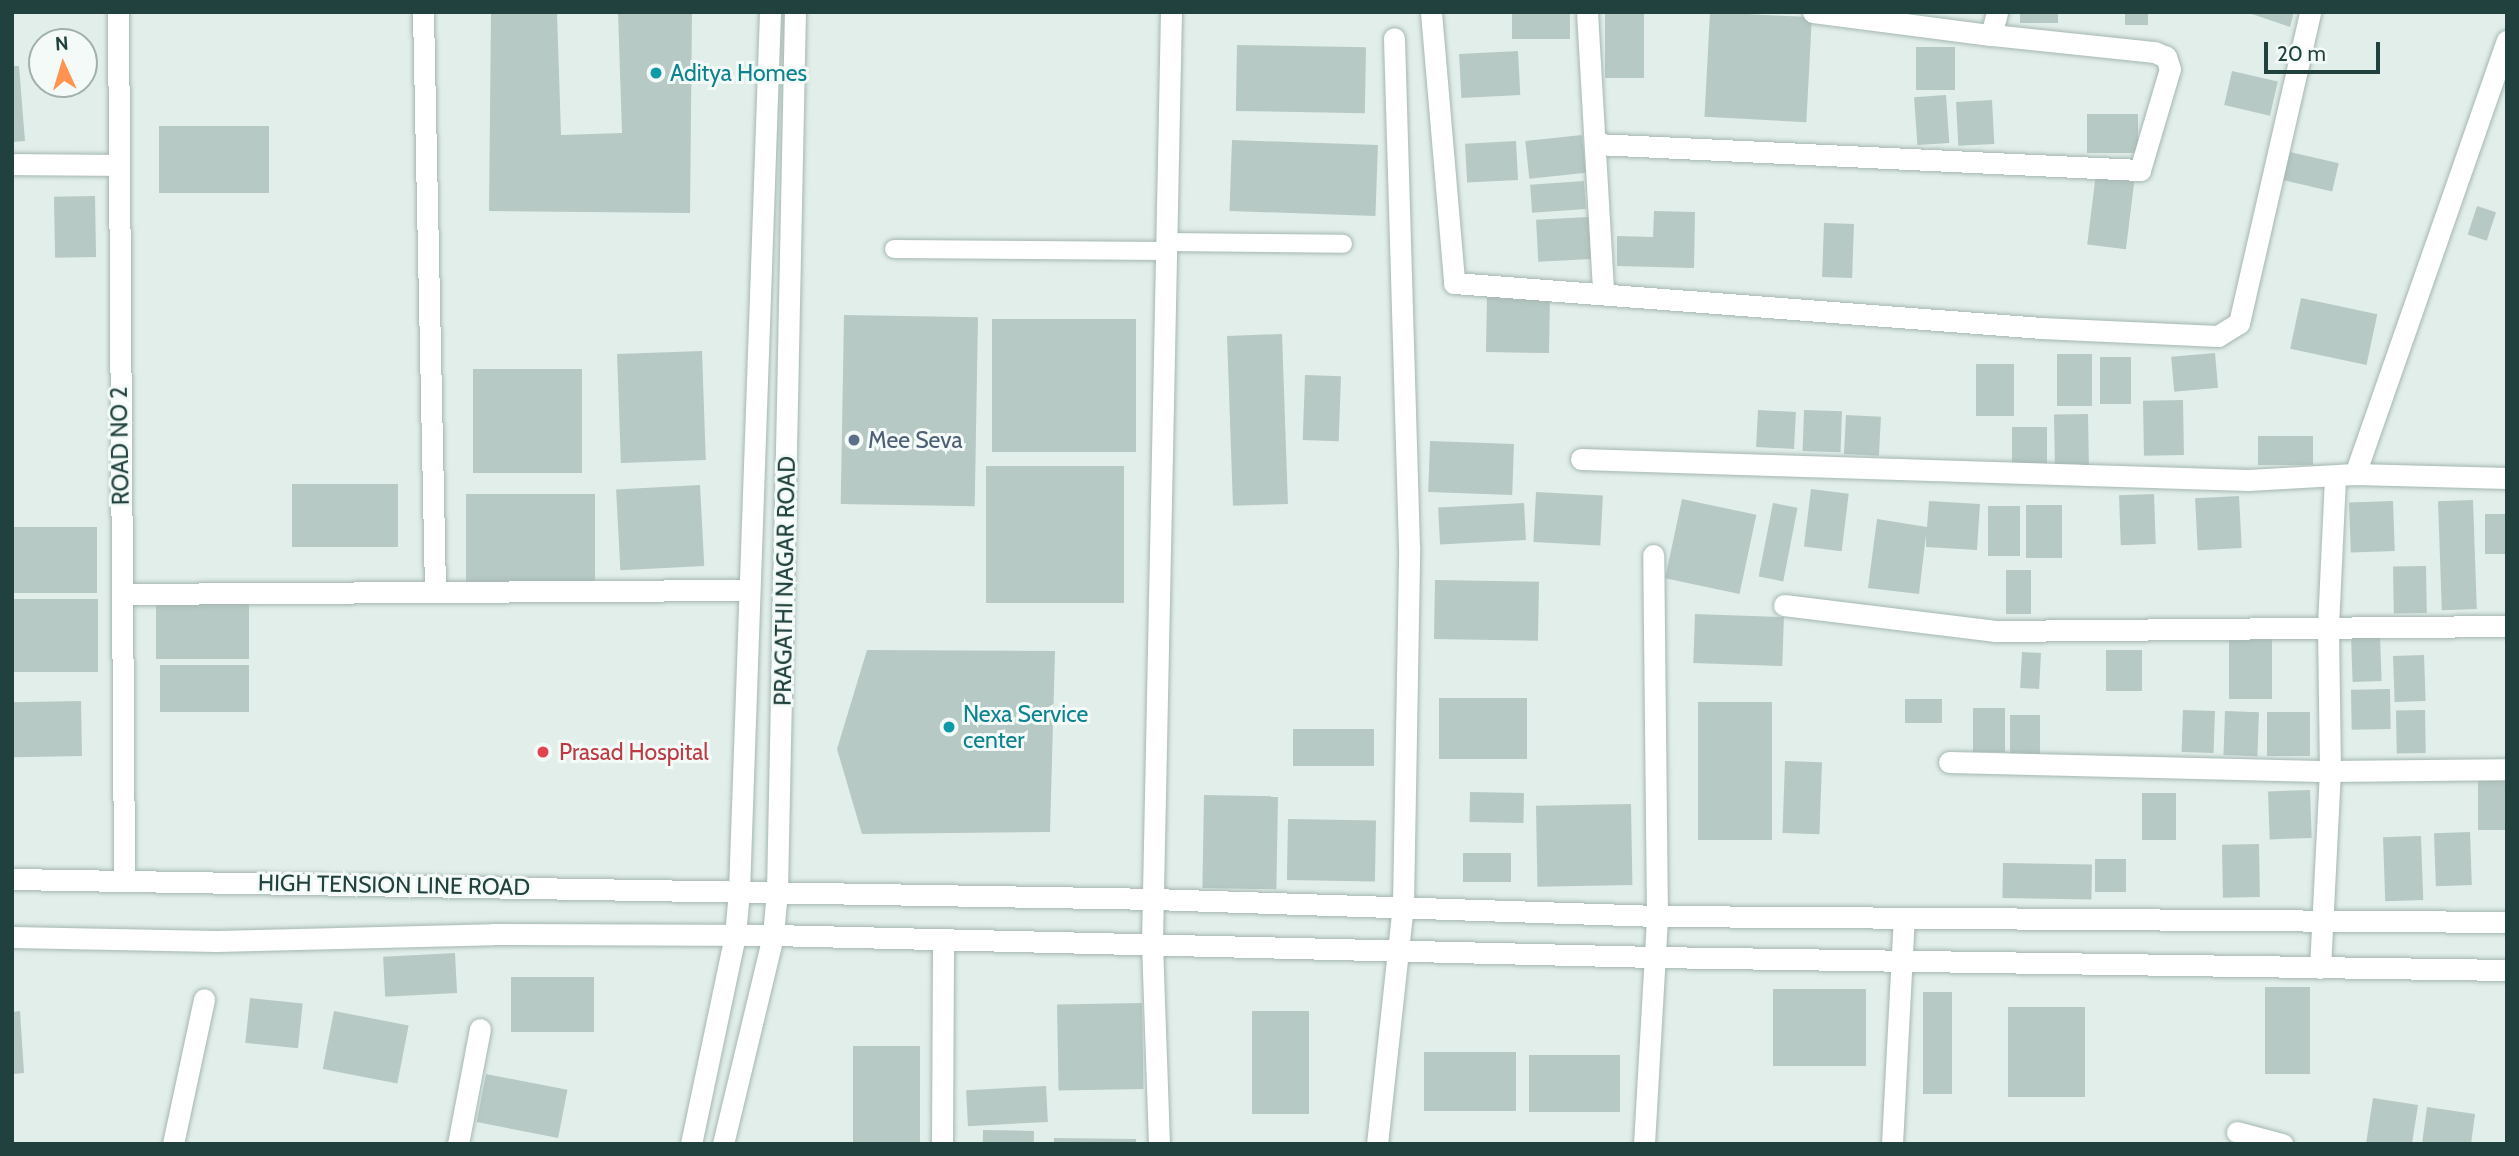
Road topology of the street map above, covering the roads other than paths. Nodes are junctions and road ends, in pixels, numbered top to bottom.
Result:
1 (118, 12) edge
2 (423, 12) edge
3 (770, 12) edge
4 (796, 12) edge
5 (1171, 12) edge
6 (1431, 12) edge
7 (1587, 12) edge
8 (1813, 12) edge
9 (1997, 12) edge
10 (2310, 12) edge
11 (1991, 35) junction
12 (1394, 38) dead end
13 (2507, 41) edge
14 (1597, 144) junction
15 (12, 164) edge
16 (118, 165) junction
17 (1343, 244) dead end
18 (1166, 247) junction
19 (894, 249) dead end
20 (1603, 291) junction
21 (1581, 459) dead end
22 (2345, 476) junction
23 (2507, 478) edge
24 (1653, 555) dead end
25 (435, 589) junction
26 (747, 590) junction
27 (122, 594) junction
28 (1784, 605) dead end
29 (2328, 626) junction
30 (2507, 626) edge
31 (1949, 761) dead end
32 (2507, 769) edge
33 (2330, 771) junction
34 (12, 879) edge
35 (124, 880) junction
36 (739, 891) junction
37 (777, 891) junction
38 (1153, 900) junction
39 (1403, 905) junction
40 (1657, 916) junction
41 (1904, 918) junction
42 (2319, 919) junction
43 (2507, 922) edge
44 (735, 934) junction
45 (774, 935) junction
46 (12, 937) edge
47 (943, 941) junction
48 (1152, 942) junction
49 (1399, 948) junction
50 (1653, 957) junction
51 (1902, 962) junction
52 (2320, 968) junction
53 (2507, 970) edge
54 (204, 999) dead end
55 (480, 1030) dead end
56 (2237, 1132) dead end
57 (173, 1144) edge
58 (458, 1144) edge
59 (691, 1144) edge
60 (723, 1144) edge
61 (942, 1144) edge
62 (1159, 1144) edge
63 (1377, 1144) edge
64 (1644, 1144) edge
65 (1892, 1144) edge
66 (2283, 1144) edge

1 - 16 street, ROAD NO 2
2 - 25 street
3 - 26 street, PRAGATHI NAGAR ROAD
4 - 37 street, PRAGATHI NAGAR ROAD
5 - 18 street
6 - 20 street
7 - 14 street
8 - 11 street
9 - 11 street
10 - 20 street
11 - 14 street
12 - 39 street
13 - 22 street
14 - 20 street
15 - 16 street
16 - 27 street, ROAD NO 2
17 - 18 lane
18 - 19 lane
18 - 38 street
21 - 22 street
22 - 23 street
22 - 29 street
24 - 40 street
25 - 26 street
25 - 27 street
26 - 36 street, PRAGATHI NAGAR ROAD
27 - 35 street, ROAD NO 2
28 - 29 street
29 - 30 street
29 - 33 street
31 - 33 street
32 - 33 street
33 - 42 street
34 - 35 street, HIGH TENSION LINE ROAD
35 - 36 street, HIGH TENSION LINE ROAD
36 - 37 street, HIGH TENSION LINE ROAD
36 - 44 street, PRAGATHI NAGAR ROAD
37 - 38 street, HIGH TENSION LINE ROAD
37 - 45 street, PRAGATHI NAGAR ROAD
38 - 39 street, HIGH TENSION LINE ROAD
38 - 48 street
39 - 40 street, HIGH TENSION LINE ROAD
39 - 49 street
40 - 41 street, HIGH TENSION LINE ROAD
40 - 50 street
41 - 42 street, HIGH TENSION LINE ROAD
41 - 51 street
42 - 43 street, HIGH TENSION LINE ROAD
42 - 52 street
44 - 45 street, HIGH TENSION LINE ROAD
44 - 46 street, HIGH TENSION LINE ROAD
44 - 59 street, PRAGATHI NAGAR ROAD
45 - 47 street, HIGH TENSION LINE ROAD
45 - 60 street, PRAGATHI NAGAR ROAD
47 - 48 street, HIGH TENSION LINE ROAD
47 - 61 street
48 - 49 street, HIGH TENSION LINE ROAD
48 - 62 street
49 - 50 street, HIGH TENSION LINE ROAD
49 - 63 street
50 - 51 street, HIGH TENSION LINE ROAD
50 - 64 street
51 - 52 street, HIGH TENSION LINE ROAD
51 - 65 street
52 - 53 street, HIGH TENSION LINE ROAD
54 - 57 street
55 - 58 street
56 - 66 street

